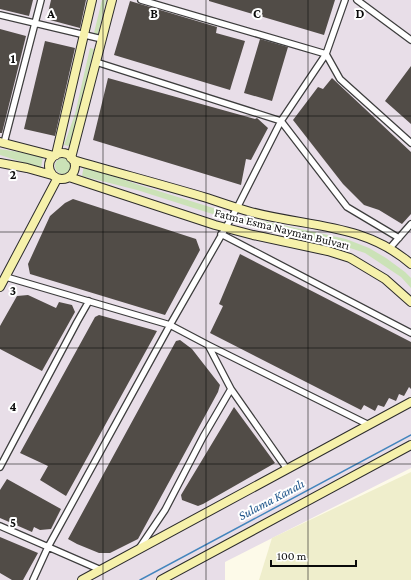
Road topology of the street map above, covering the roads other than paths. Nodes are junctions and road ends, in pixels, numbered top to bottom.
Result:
1 (42, 0) edge
2 (92, 0) edge
3 (112, 0) edge
4 (141, 0) edge
5 (345, 0) edge
6 (357, 0) edge
7 (0, 15) edge
8 (36, 23) junction
9 (84, 34) junction
10 (102, 39) junction
11 (411, 40) edge
12 (326, 54) junction
13 (96, 62) junction
14 (281, 121) junction
15 (2, 143) edge
16 (411, 143) edge
17 (55, 156) junction
18 (72, 159) junction
19 (0, 163) edge
20 (54, 177) junction
21 (69, 177) junction
22 (237, 208) junction
23 (411, 224) edge
24 (223, 231) junction
25 (399, 238) junction
26 (389, 249) junction
27 (411, 264) edge
28 (6, 277) junction
29 (0, 287) edge
30 (89, 301) junction
31 (411, 302) edge
32 (170, 325) junction
33 (411, 333) edge
34 (208, 345) junction
35 (230, 389) junction
36 (411, 402) edge
37 (369, 425) junction
38 (411, 445) edge
39 (0, 467) edge
40 (287, 469) junction
41 (0, 526) edge
42 (48, 547) junction
43 (139, 550) junction
44 (101, 570) junction
45 (33, 580) edge
46 (82, 580) edge
47 (161, 580) edge

1 - 8 street
2 - 9 street
3 - 10 street
4 - 12 street
5 - 12 street
6 - 11 street
7 - 8 street
8 - 9 street
8 - 15 street
9 - 10 street
9 - 17 street
10 - 13 street
12 - 14 street
12 - 16 street
13 - 14 street
13 - 18 street
14 - 22 street
14 - 25 street
15 - 17 street
17 - 18 street
17 - 20 street
18 - 21 street
18 - 22 street, Fatma Esma Nayman Bulvarı
19 - 20 street
20 - 21 street
20 - 28 street
21 - 24 street, Fatma Esma Nayman Bulvarı
22 - 24 street
22 - 26 street, Fatma Esma Nayman Bulvarı
23 - 25 street
24 - 31 street, Fatma Esma Nayman Bulvarı
24 - 32 street
24 - 33 street
25 - 26 street
26 - 27 street, Fatma Esma Nayman Bulvarı
28 - 29 street
28 - 30 street
30 - 32 street
30 - 39 street
32 - 34 street
32 - 42 street
34 - 35 street
34 - 37 street
35 - 40 street
35 - 43 street
36 - 37 street
37 - 40 street
38 - 47 street
40 - 43 street
41 - 42 street
42 - 44 street
42 - 45 street
43 - 44 street
44 - 46 street

